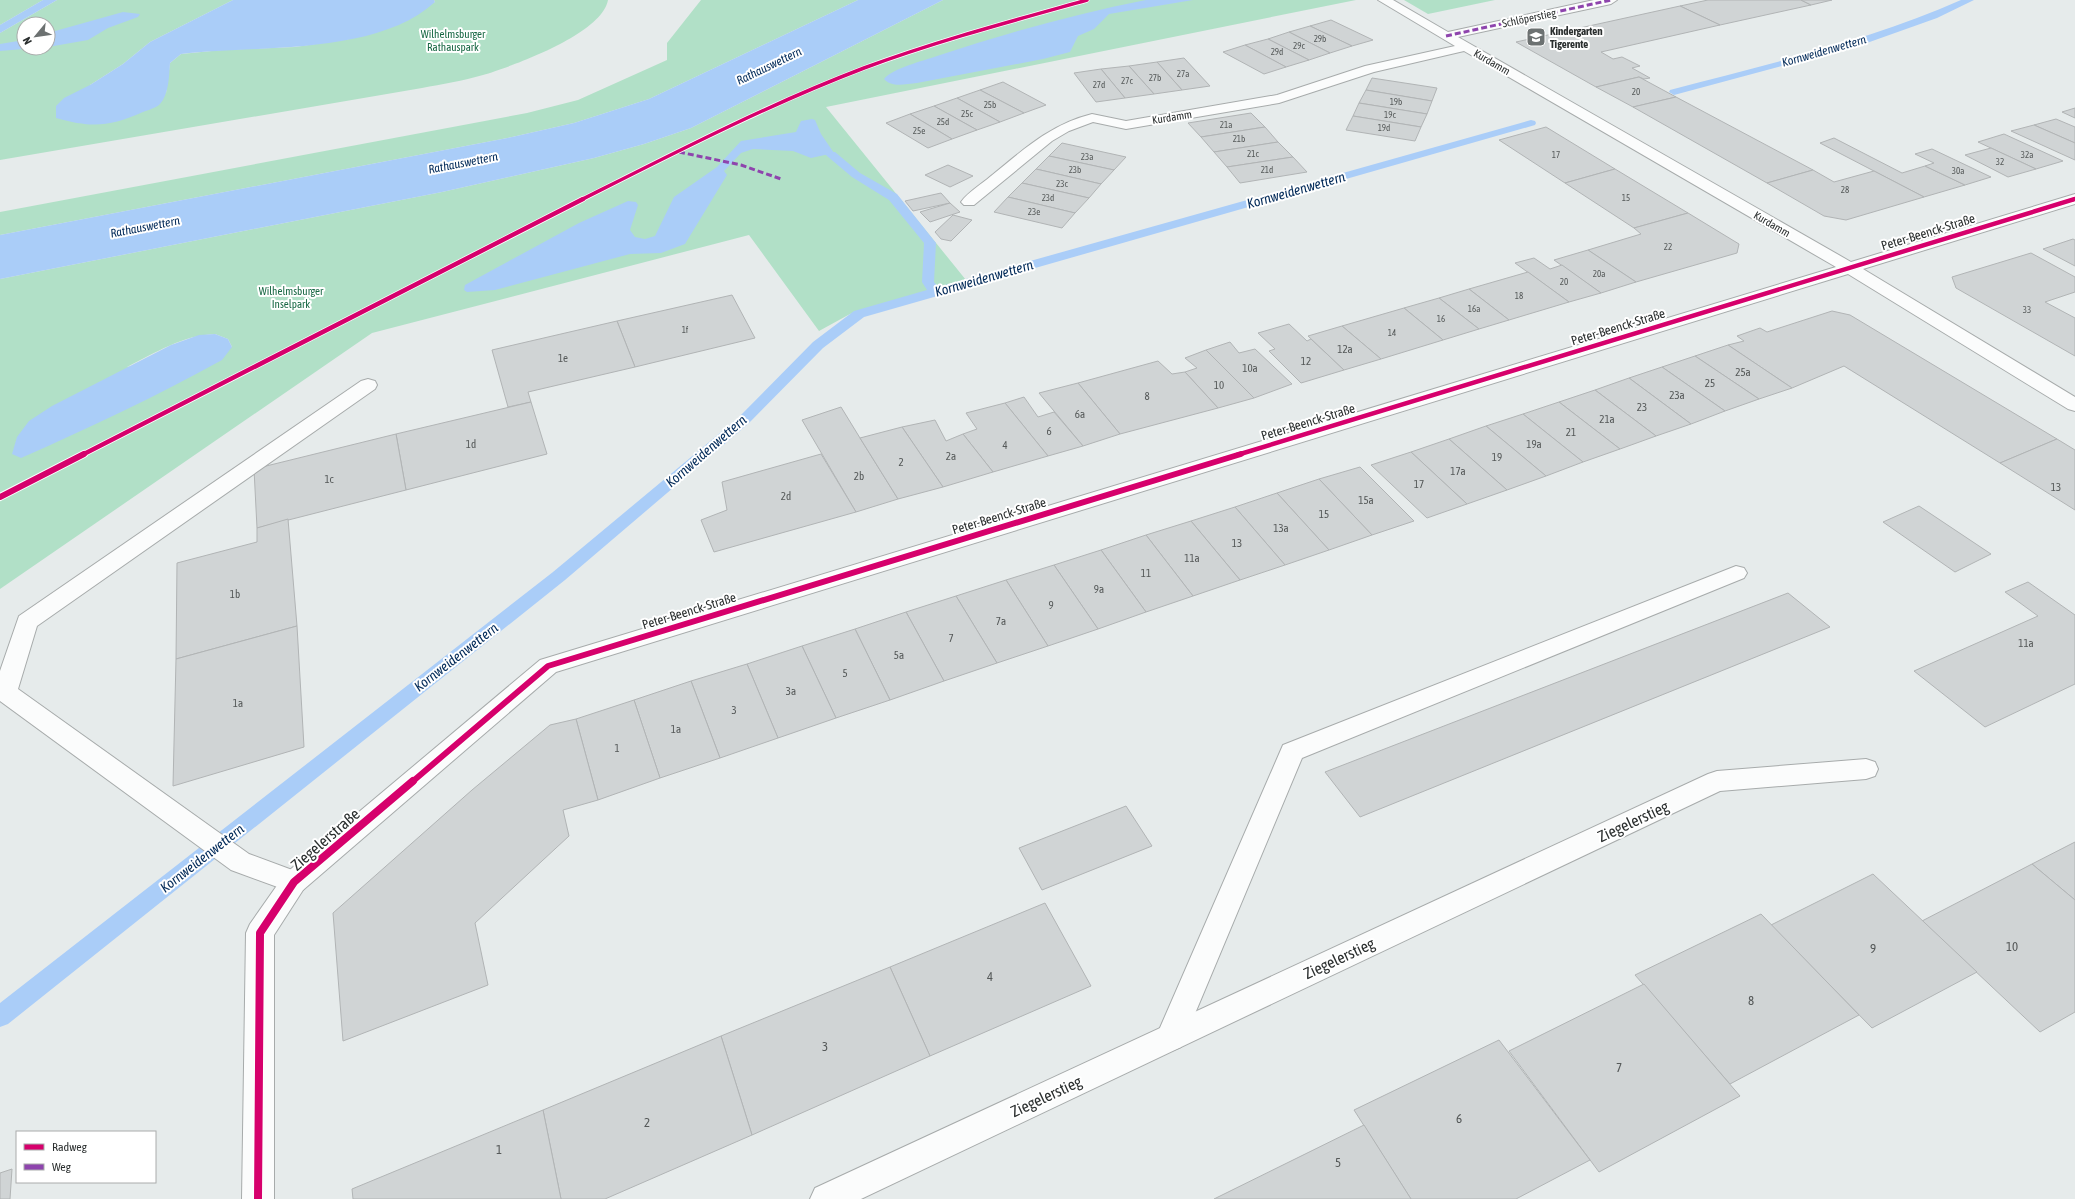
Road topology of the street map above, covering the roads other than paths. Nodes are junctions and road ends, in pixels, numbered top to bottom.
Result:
1 (1384, 0) edge
2 (1611, 0) edge
3 (1446, 36) junction
4 (1467, 47) junction
5 (2075, 199) edge
6 (969, 202) dead end
7 (1850, 268) junction
8 (368, 385) dead end
9 (2075, 405) edge
10 (1736, 573) dead end
11 (548, 666) joint
12 (1866, 769) dead end
13 (294, 882) junction
14 (1171, 1037) junction
15 (258, 1199) edge
16 (826, 1199) edge

1 - 3 street, Kurdamm
2 - 3 street, Schlöperstieg
3 - 4 street, Kurdamm
4 - 6 street, Kurdamm
4 - 7 street, Kurdamm
5 - 7 street, Peter-Beenck-Straße
7 - 9 street, Kurdamm
7 - 11 street, Peter-Beenck-Straße
8 - 13 street
10 - 14 street
11 - 13 street, Ziegelerstraße
12 - 14 street, Ziegelerstieg
13 - 15 street, Ziegelerstraße
14 - 16 street, Ziegelerstieg

